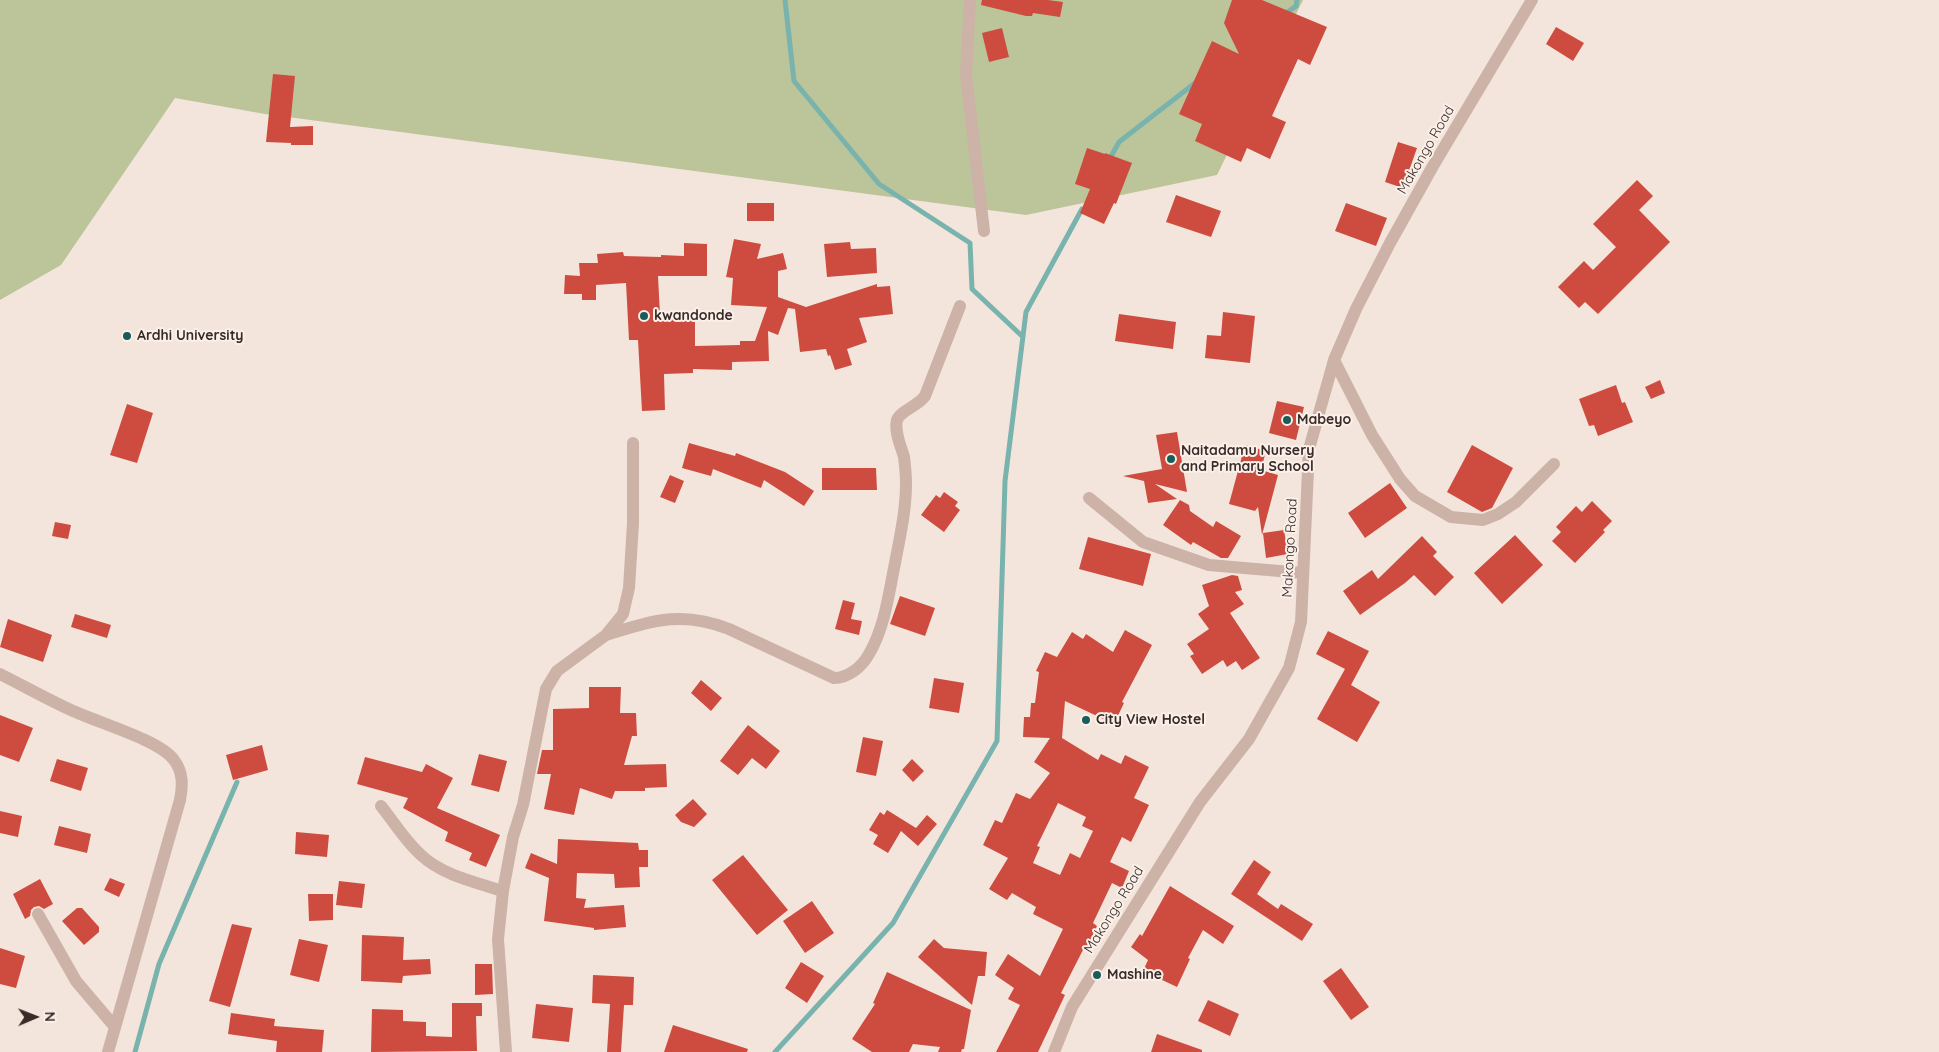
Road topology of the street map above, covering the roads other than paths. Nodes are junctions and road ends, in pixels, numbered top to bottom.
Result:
1 (970, 0) edge
2 (1532, 0) edge
3 (984, 230) dead end
4 (960, 306) dead end
5 (1334, 360) junction
6 (633, 443) dead end
7 (1554, 464) dead end
8 (1089, 498) dead end
9 (1304, 573) junction
10 (606, 635) junction
11 (0, 674) edge
12 (381, 806) dead end
13 (503, 891) junction
14 (38, 914) dead end
15 (115, 1028) junction
16 (108, 1052) edge
17 (506, 1052) edge
18 (1054, 1052) edge

1 - 3 street
2 - 5 street, Makongo Road
4 - 10 street
5 - 7 street
5 - 9 street, Makongo Road
6 - 10 street
8 - 9 street
9 - 18 street, Makongo Road
10 - 13 street
11 - 15 street
12 - 13 street
13 - 17 street
14 - 15 street
15 - 16 street

